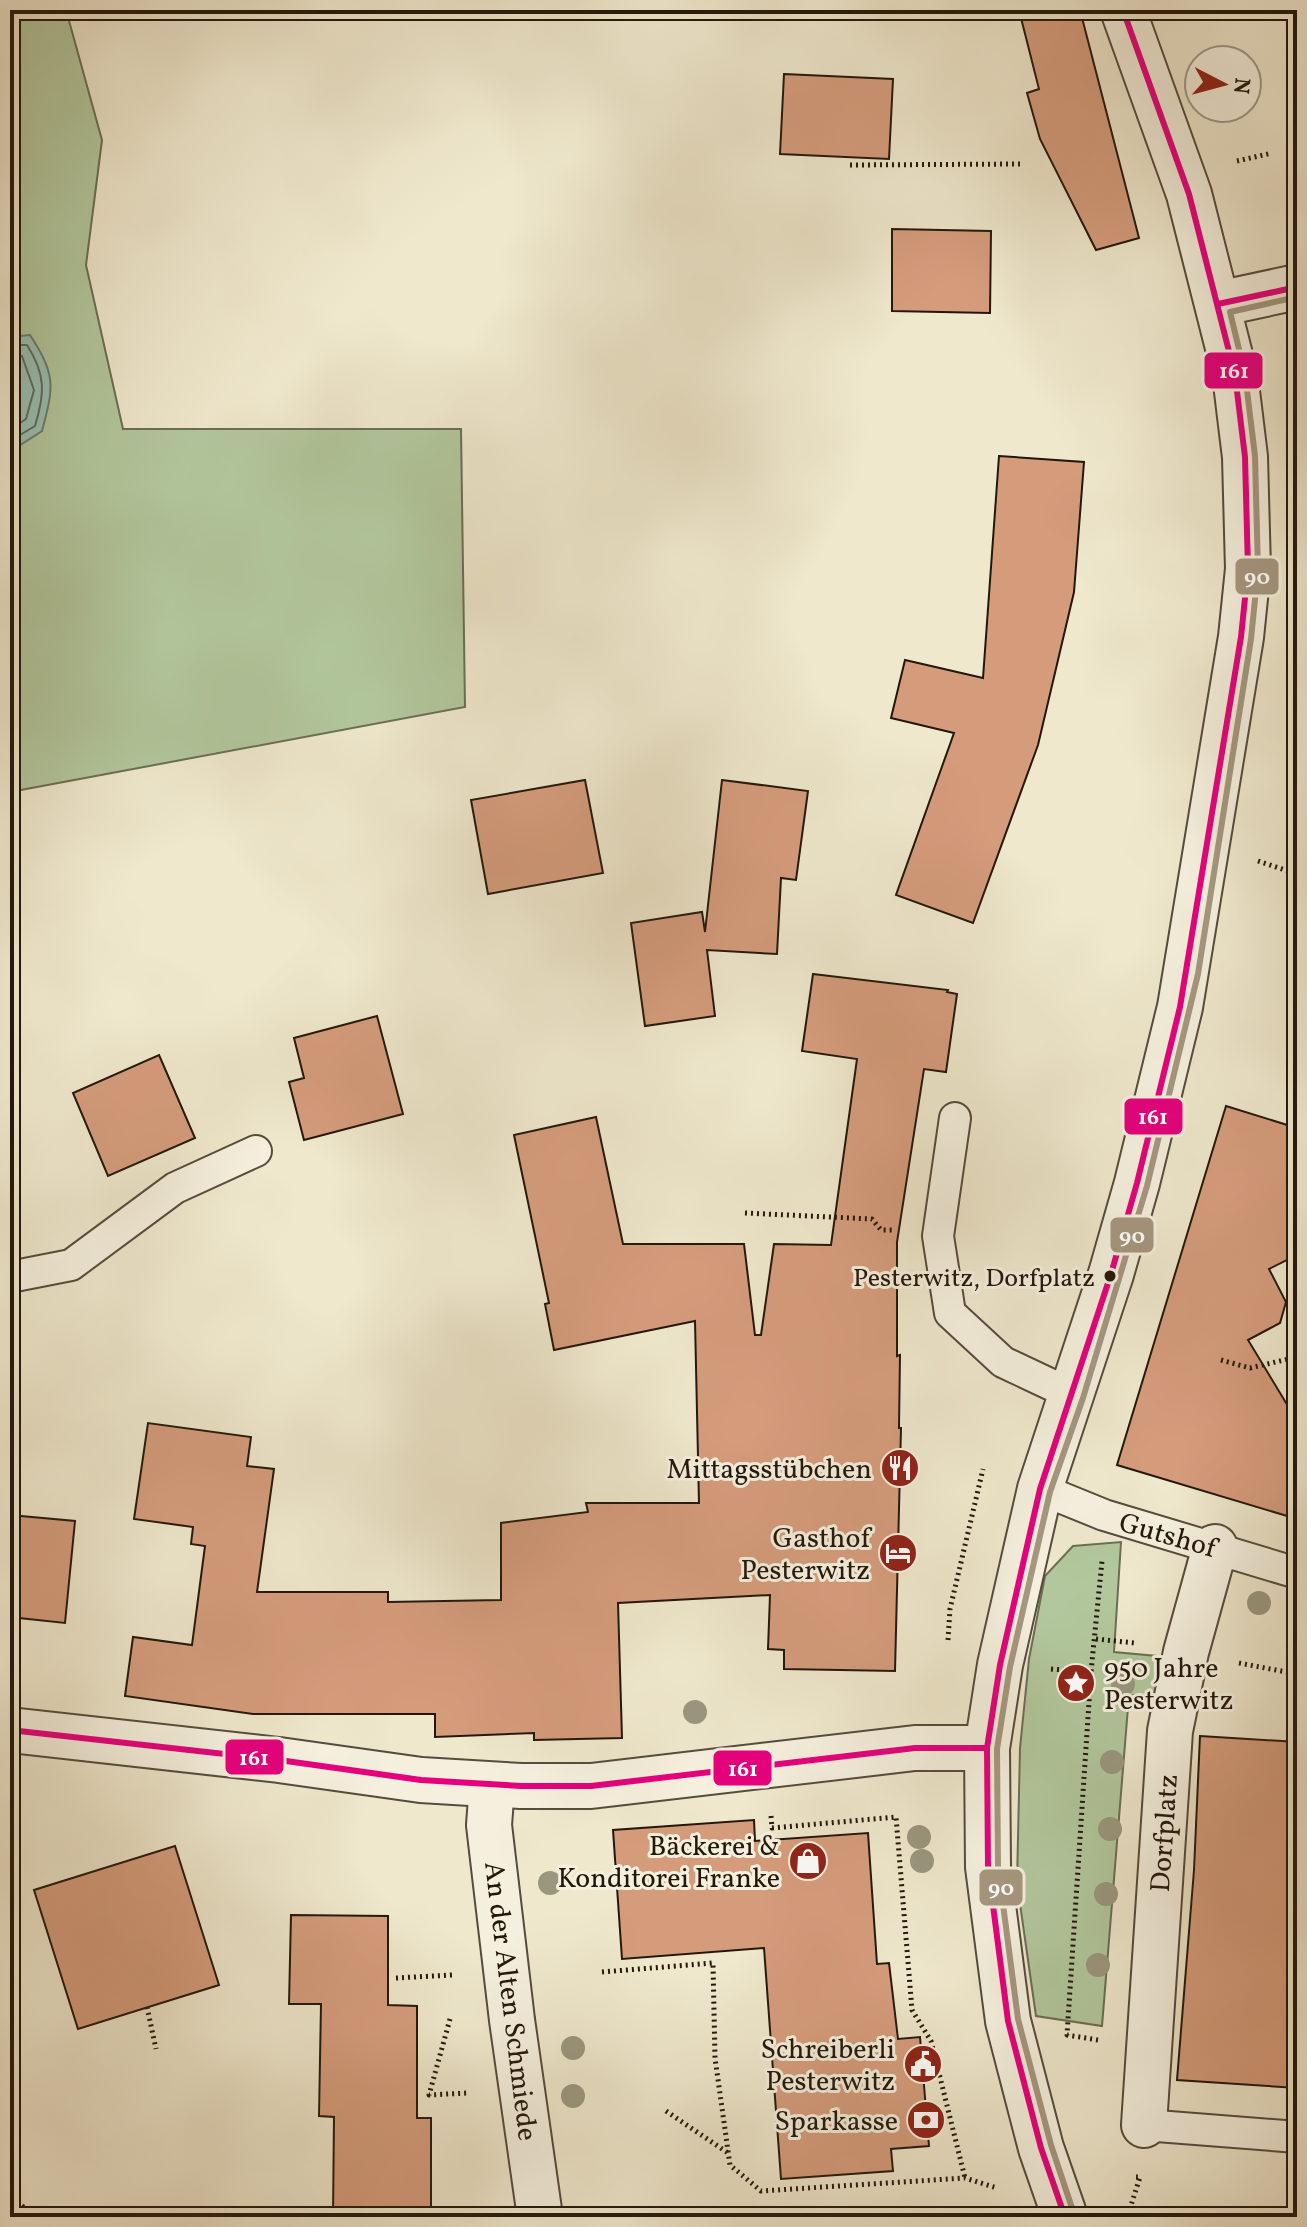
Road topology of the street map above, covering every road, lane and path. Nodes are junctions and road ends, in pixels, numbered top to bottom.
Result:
1 (1123, 10) edge
2 (1272, 153) dead end
3 (1237, 161) dead end
4 (1021, 164) dead end
5 (850, 165) dead end
6 (1297, 287) edge
7 (1218, 304) junction
8 (1257, 861) dead end
9 (1297, 874) edge
10 (955, 1118) dead end
11 (256, 1151) dead end
12 (745, 1213) dead end
13 (899, 1230) dead end
14 (10, 1277) edge
15 (1297, 1357) edge
16 (1221, 1360) dead end
17 (1073, 1395) junction
18 (983, 1469) dead end
19 (1040, 1489) junction
20 (1215, 1547) junction
21 (1104, 1548) dead end
22 (1297, 1573) edge
23 (1096, 1639) junction
24 (1123, 1641) dead end
25 (948, 1651) dead end
26 (1039, 1668) dead end
27 (1091, 1672) junction
28 (10, 1730) edge
29 (987, 1748) junction
30 (492, 1785) junction
31 (772, 1828) dead end
32 (602, 1972) dead end
33 (458, 1974) dead end
34 (396, 1978) dead end
35 (147, 2007) dead end
36 (450, 2019) dead end
37 (1103, 2041) dead end
38 (156, 2049) dead end
39 (475, 2092) dead end
40 (666, 2111) dead end
41 (1144, 2125) joint
42 (10, 2133) edge
43 (1297, 2137) edge
44 (18, 2146) dead end
45 (729, 2153) junction
46 (965, 2178) junction
47 (1001, 2189) dead end
48 (10, 2192) edge
49 (32, 2217) edge
50 (540, 2217) edge
51 (1065, 2217) edge

1 - 7 street
2 - 3 path
4 - 5 path
6 - 7 street
7 - 17 street
8 - 9 path
10 - 17 lane
11 - 14 lane
12 - 13 path
15 - 16 path
17 - 19 street
18 - 25 path
19 - 20 lane, Gutshof
19 - 29 street
20 - 22 lane, Gutshof
20 - 41 street, Dorfplatz
21 - 23 path
23 - 24 path
23 - 27 path
26 - 27 path
27 - 37 path
28 - 30 street
29 - 30 street
29 - 51 street
30 - 50 street, An der Alten Schmiede
31 - 46 path
32 - 45 path
33 - 34 path
35 - 38 path
36 - 39 path
40 - 45 path
41 - 43 lane
42 - 44 path
45 - 46 path
46 - 47 path
48 - 49 path

